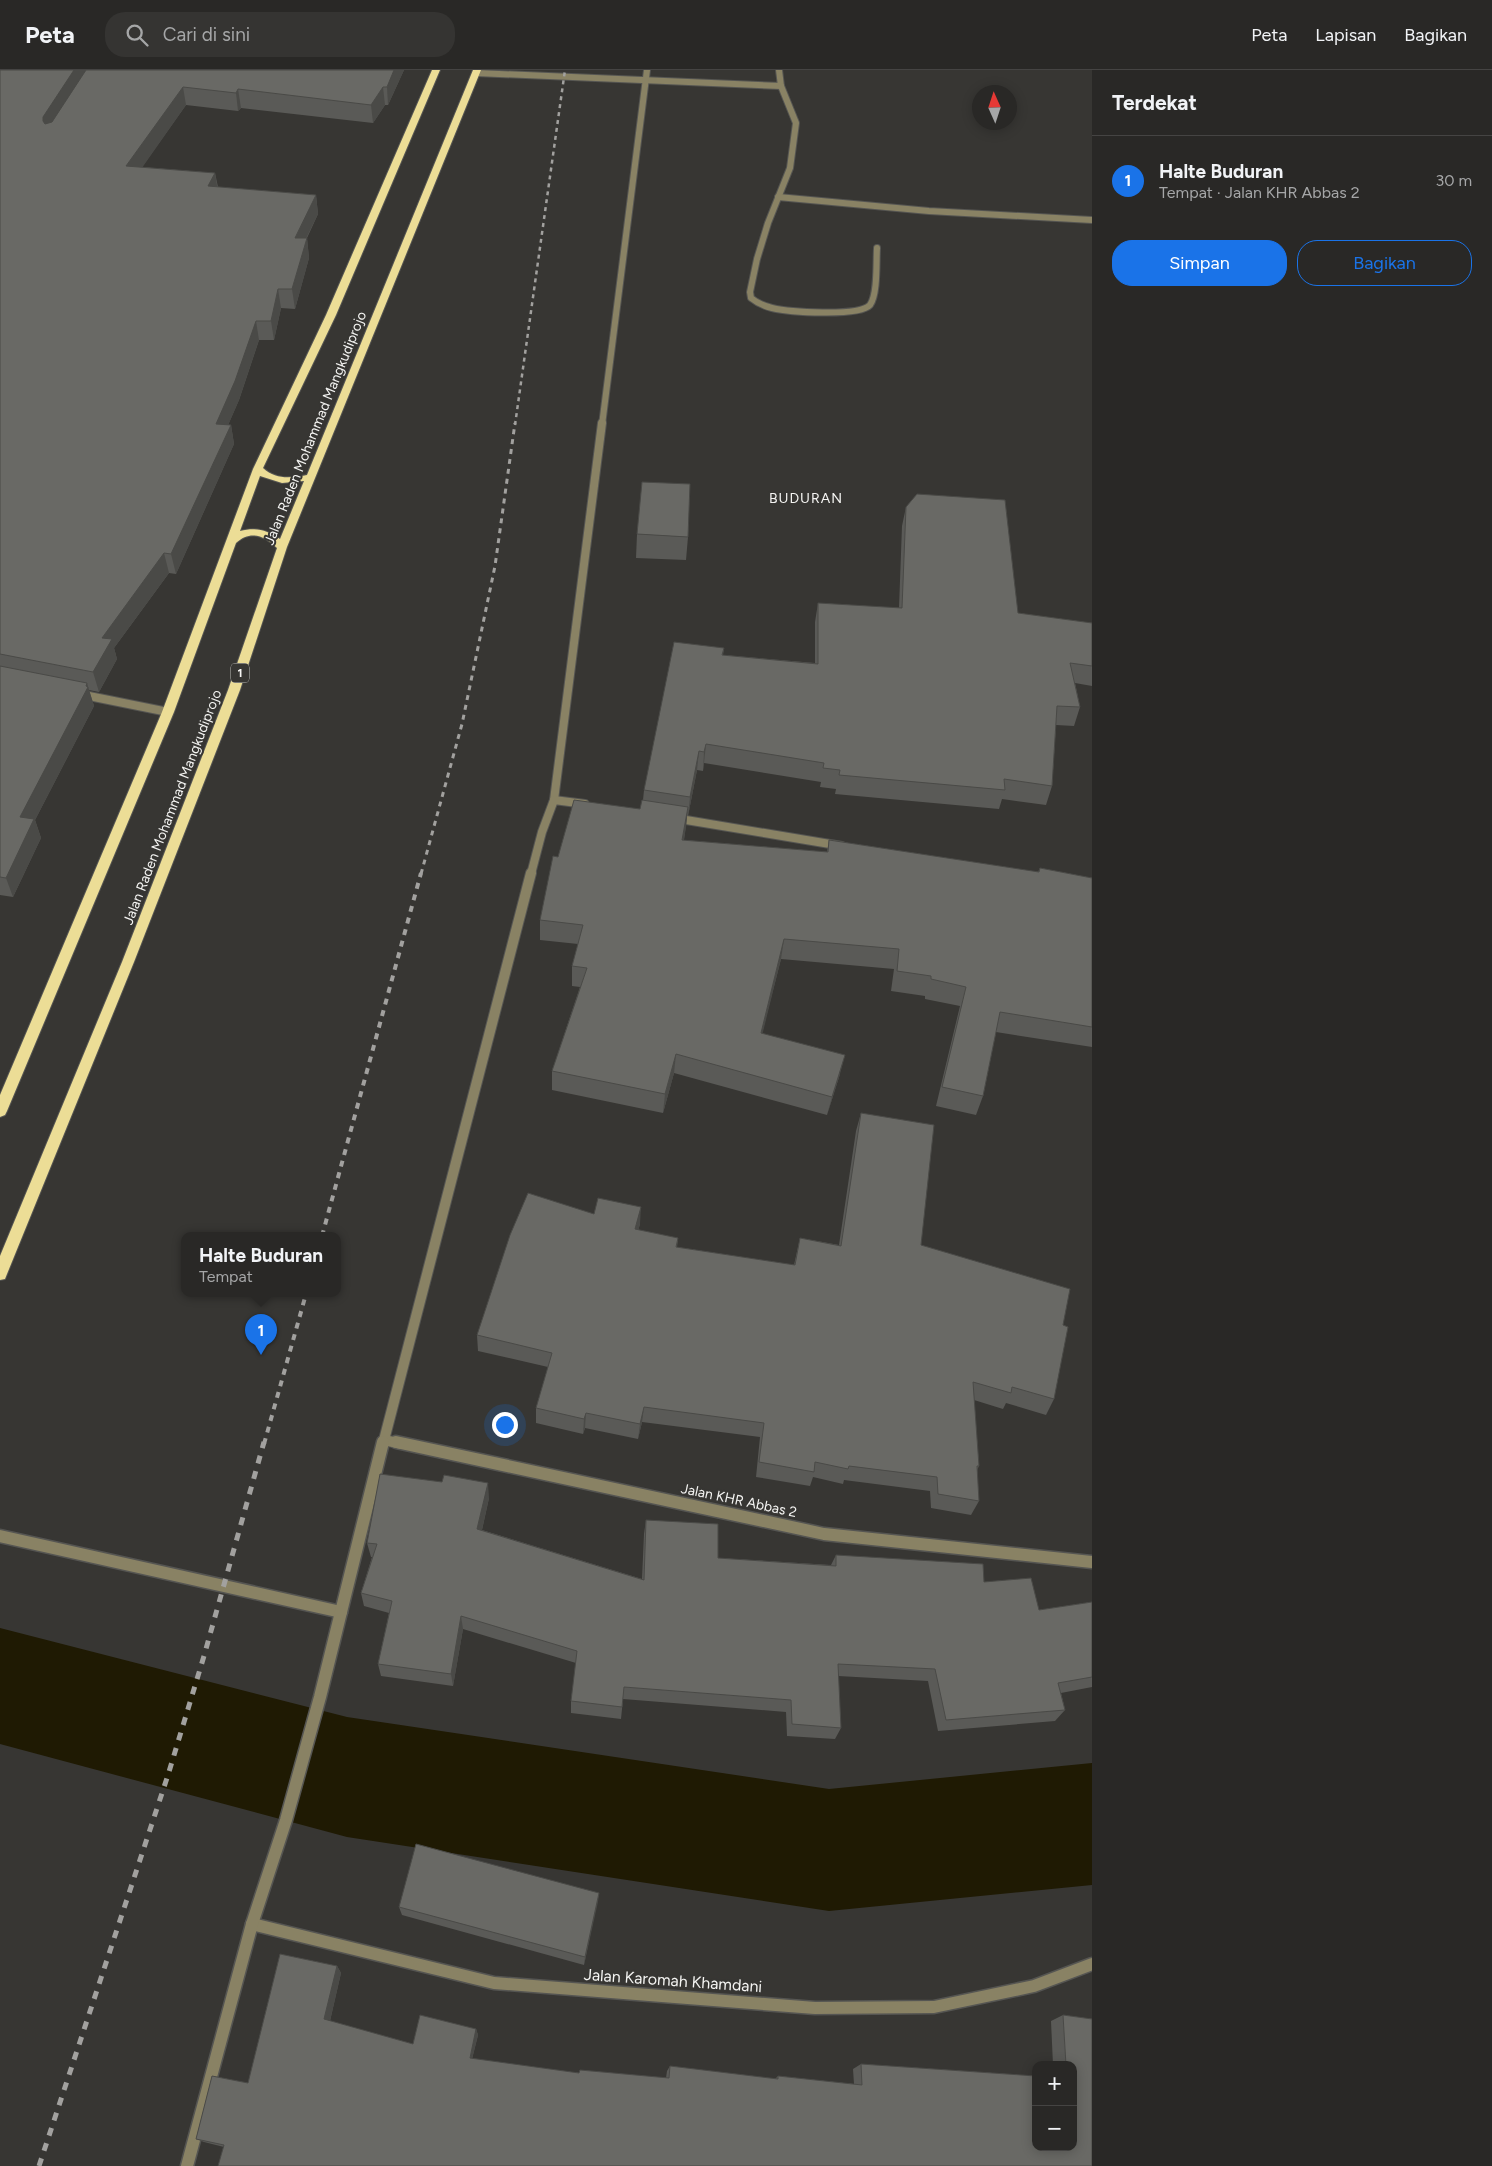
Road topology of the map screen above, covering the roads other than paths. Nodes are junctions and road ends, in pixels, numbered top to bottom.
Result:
1 (436, 70) edge
2 (647, 70) edge
3 (779, 70) edge
4 (477, 71) edge
5 (645, 80) junction
6 (781, 86) junction
7 (778, 197) junction
8 (1092, 220) edge
9 (877, 248) dead end
10 (258, 469) junction
11 (310, 477) junction
12 (230, 544) junction
13 (282, 546) junction
14 (65, 691) edge
15 (168, 712) junction
16 (554, 800) junction
17 (592, 805) edge
18 (661, 816) edge
19 (857, 848) edge
20 (0, 1111) edge
21 (0, 1274) edge
22 (384, 1440) junction
23 (0, 1536) edge
24 (1092, 1562) edge
25 (341, 1612) junction
26 (252, 1924) junction
27 (1092, 1964) edge
28 (187, 2166) edge

1 - 10 highway, Jalan Raden Mohammad Mangkudiprojo
2 - 5 street
3 - 6 street
4 - 5 street
4 - 11 highway, Jalan Raden Mohammad Mangkudiprojo / 1
5 - 6 street
5 - 16 street
6 - 7 street
7 - 8 street
7 - 9 street
10 - 11 highway
10 - 12 highway, Jalan Raden Mohammad Mangkudiprojo
11 - 13 highway, Jalan Raden Mohammad Mangkudiprojo / 1
12 - 13 highway
12 - 15 highway, Jalan Raden Mohammad Mangkudiprojo
13 - 21 highway, Jalan Raden Mohammad Mangkudiprojo / 1
14 - 15 street
15 - 20 highway, Jalan Raden Mohammad Mangkudiprojo
16 - 17 street
16 - 22 street
18 - 19 street
22 - 24 street, Jalan KHR Abbas 2
22 - 25 street
23 - 25 street
25 - 26 street
26 - 27 street, Jalan Karomah Khamdani
26 - 28 street

